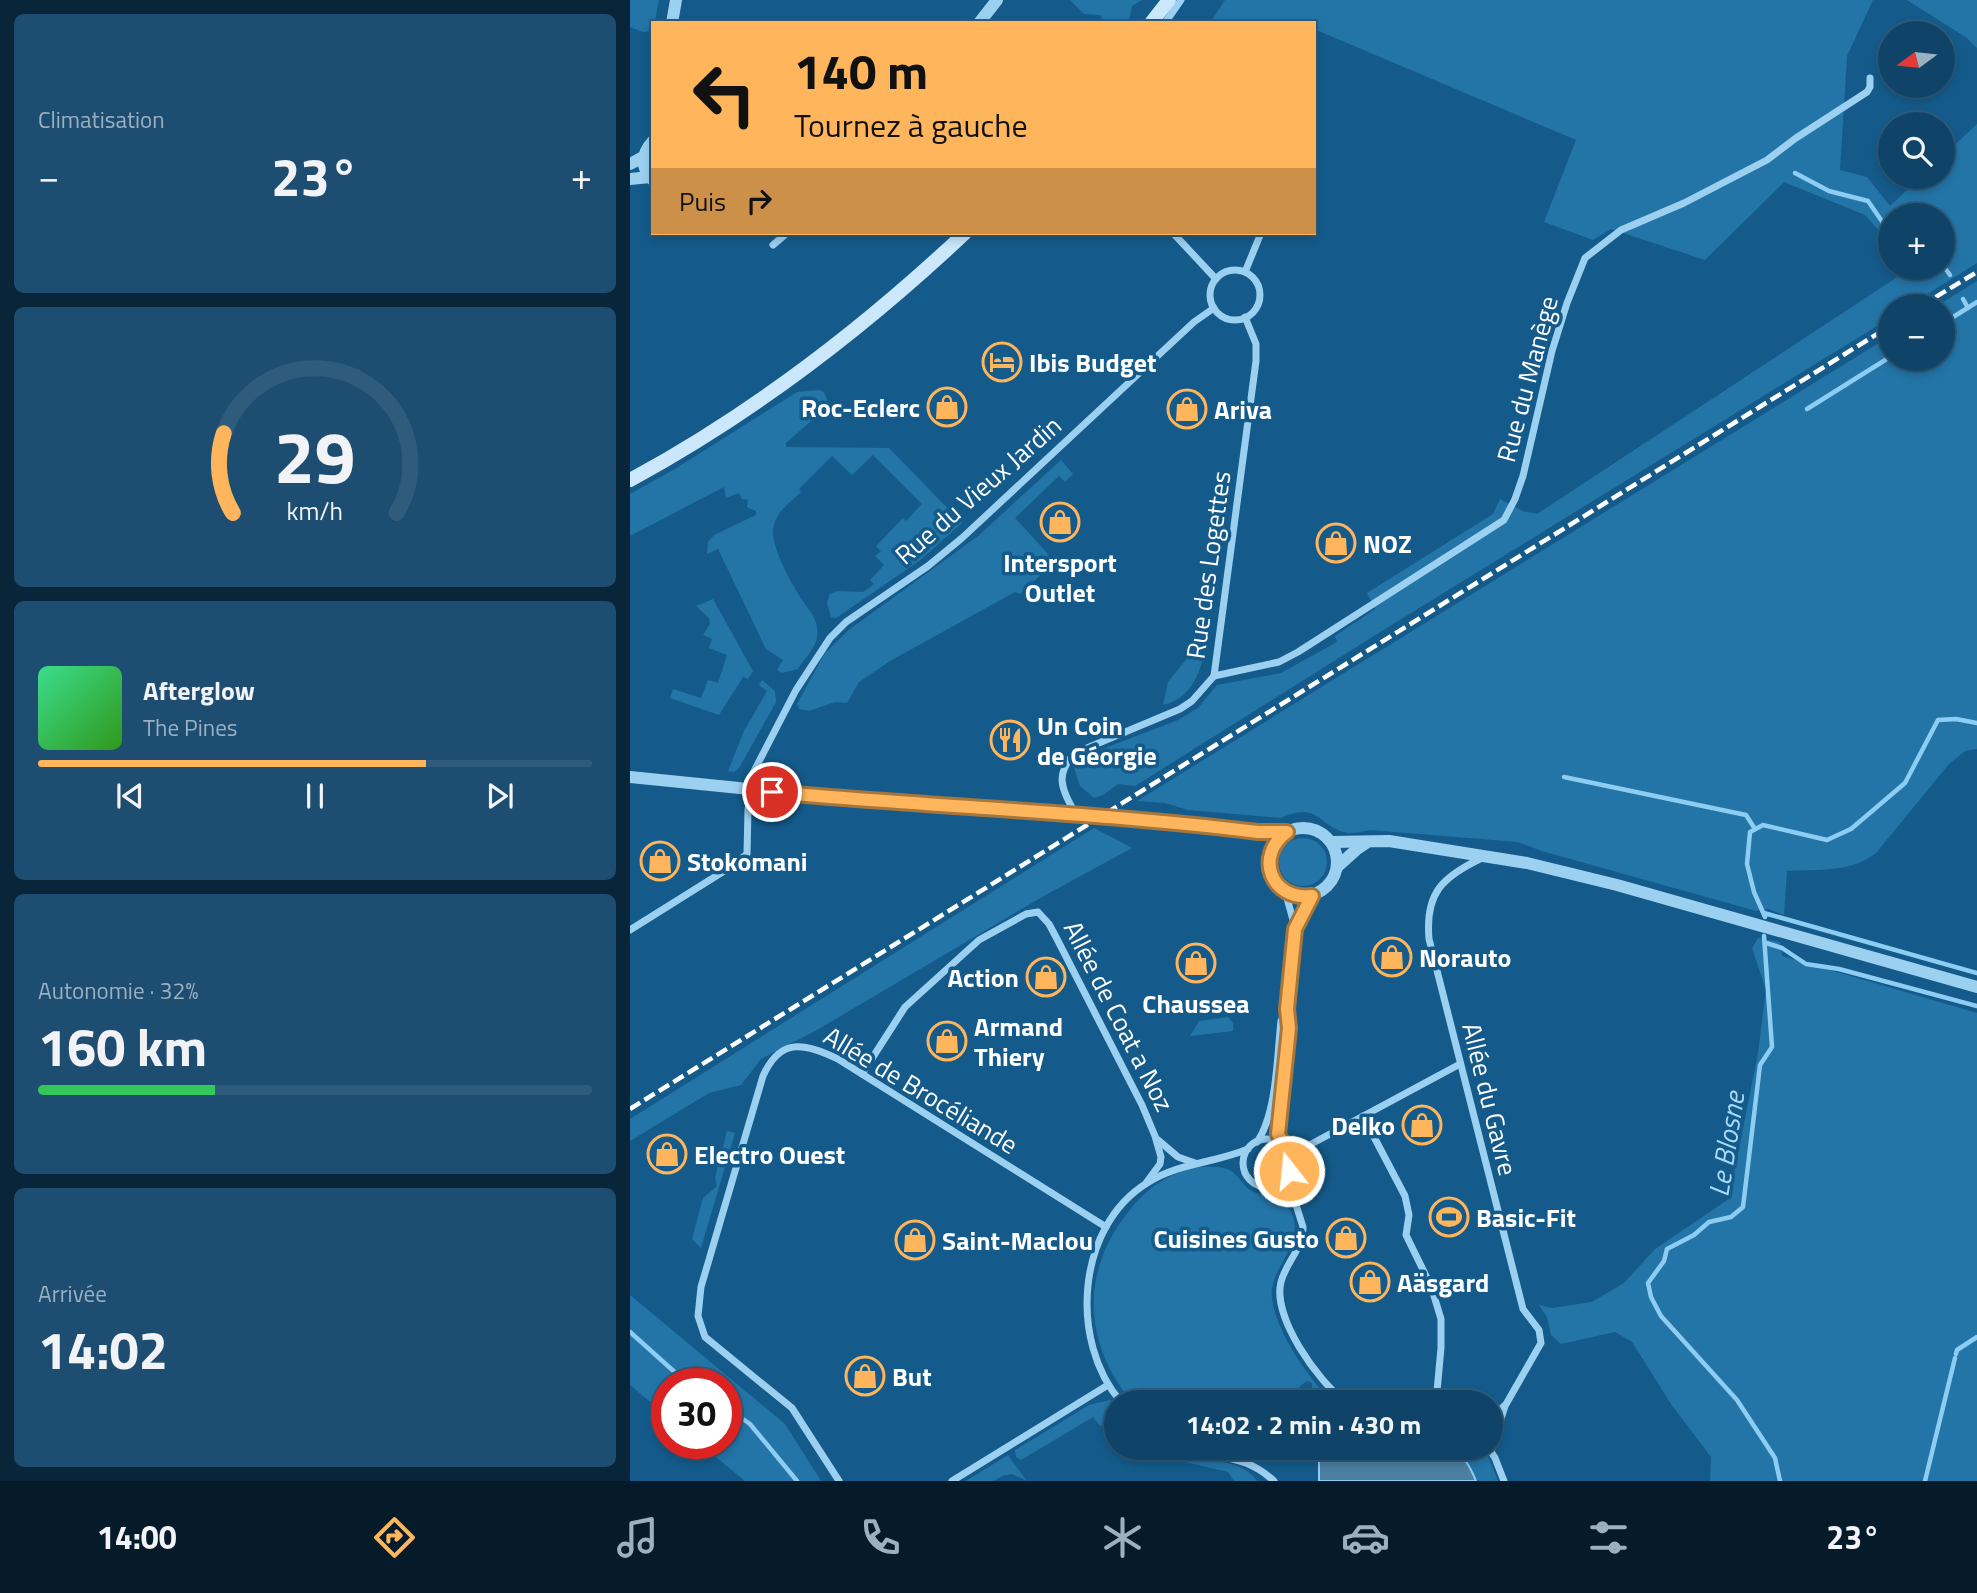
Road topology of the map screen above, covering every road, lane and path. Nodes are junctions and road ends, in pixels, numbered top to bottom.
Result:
1 (676, 0) edge
2 (1169, 0) edge
3 (1181, 0) edge
4 (995, 2) edge
5 (673, 21) edge
6 (981, 21) edge
7 (1153, 21) edge
8 (1166, 21) edge
9 (1870, 78) dead end
10 (651, 144) edge
11 (643, 156) junction
12 (630, 164) edge
13 (651, 178) edge
14 (630, 179) edge
15 (785, 235) edge
16 (963, 235) edge
17 (1174, 235) edge
18 (1260, 235) edge
19 (773, 245) dead end
20 (1245, 272) junction
21 (1216, 279) junction
22 (1214, 308) junction
23 (1245, 317) junction
24 (630, 480) edge
25 (1214, 676) junction
26 (630, 777) edge
27 (750, 790) junction
28 (1074, 813) junction
29 (1247, 830) junction
30 (1287, 832) junction
31 (1331, 842) junction
32 (1369, 842) junction
33 (1270, 856) junction
34 (1485, 856) junction
35 (1337, 867) junction
36 (1285, 891) junction
37 (1312, 896) junction
38 (1295, 929) junction
39 (630, 930) edge
40 (1977, 987) edge
41 (1287, 1009) junction
42 (1460, 1064) junction
43 (862, 1074) junction
44 (1363, 1116) junction
45 (1155, 1136) junction
46 (1256, 1142) junction
47 (1283, 1146) junction
48 (1248, 1149) junction
49 (1289, 1156) junction
50 (1196, 1163) junction
51 (1287, 1176) junction
52 (1146, 1183) junction
53 (1106, 1227) junction
54 (1108, 1385) junction
55 (1112, 1390) edge
56 (1331, 1390) edge
57 (1437, 1390) edge
58 (1505, 1406) joint
59 (1503, 1411) edge
60 (1242, 1460) edge
61 (1494, 1460) edge
62 (839, 1481) edge
63 (952, 1481) edge
64 (1273, 1481) edge
65 (1504, 1481) edge

1 - 5 street
2 - 7 main road
3 - 8 street
4 - 6 street
9 - 25 street, Rue du Manège
10 - 11 street
11 - 12 street
11 - 13 street
13 - 14 street
15 - 19 street
16 - 24 main road
17 - 21 street
18 - 20 street
20 - 21 street
20 - 23 street
21 - 22 street
22 - 23 street
22 - 27 street, Rue du Vieux Jardin
23 - 25 street, Rue des Logettes
25 - 28 street, Rue des Logettes
26 - 27 street
27 - 28 street
27 - 39 street, Rue du Vieux Jardin
28 - 29 street
29 - 30 street
29 - 33 street
30 - 31 street
30 - 33 street
31 - 32 street
31 - 35 street
32 - 34 street
32 - 35 street
33 - 36 street
34 - 40 street
34 - 42 street, Allée du Gavre
35 - 37 street
36 - 37 street
36 - 38 street
37 - 38 street
38 - 41 street
41 - 46 street
41 - 47 street
42 - 44 street
42 - 58 street, Allée du Gavre
43 - 45 street, Allée de Coat a Noz
43 - 53 street, Allée de Brocéliande
43 - 62 street, Allée de Brocéliande
44 - 49 street
44 - 57 street
45 - 50 street, Allée de Coat a Noz
45 - 52 street, Allée de Coat a Noz
46 - 47 street
46 - 48 street
47 - 49 street
48 - 50 street
48 - 51 street
49 - 51 street
50 - 52 street
51 - 56 street
52 - 53 street
53 - 54 street
54 - 55 street
54 - 63 street
58 - 59 street, Allée du Gavre
60 - 64 street
61 - 65 street

